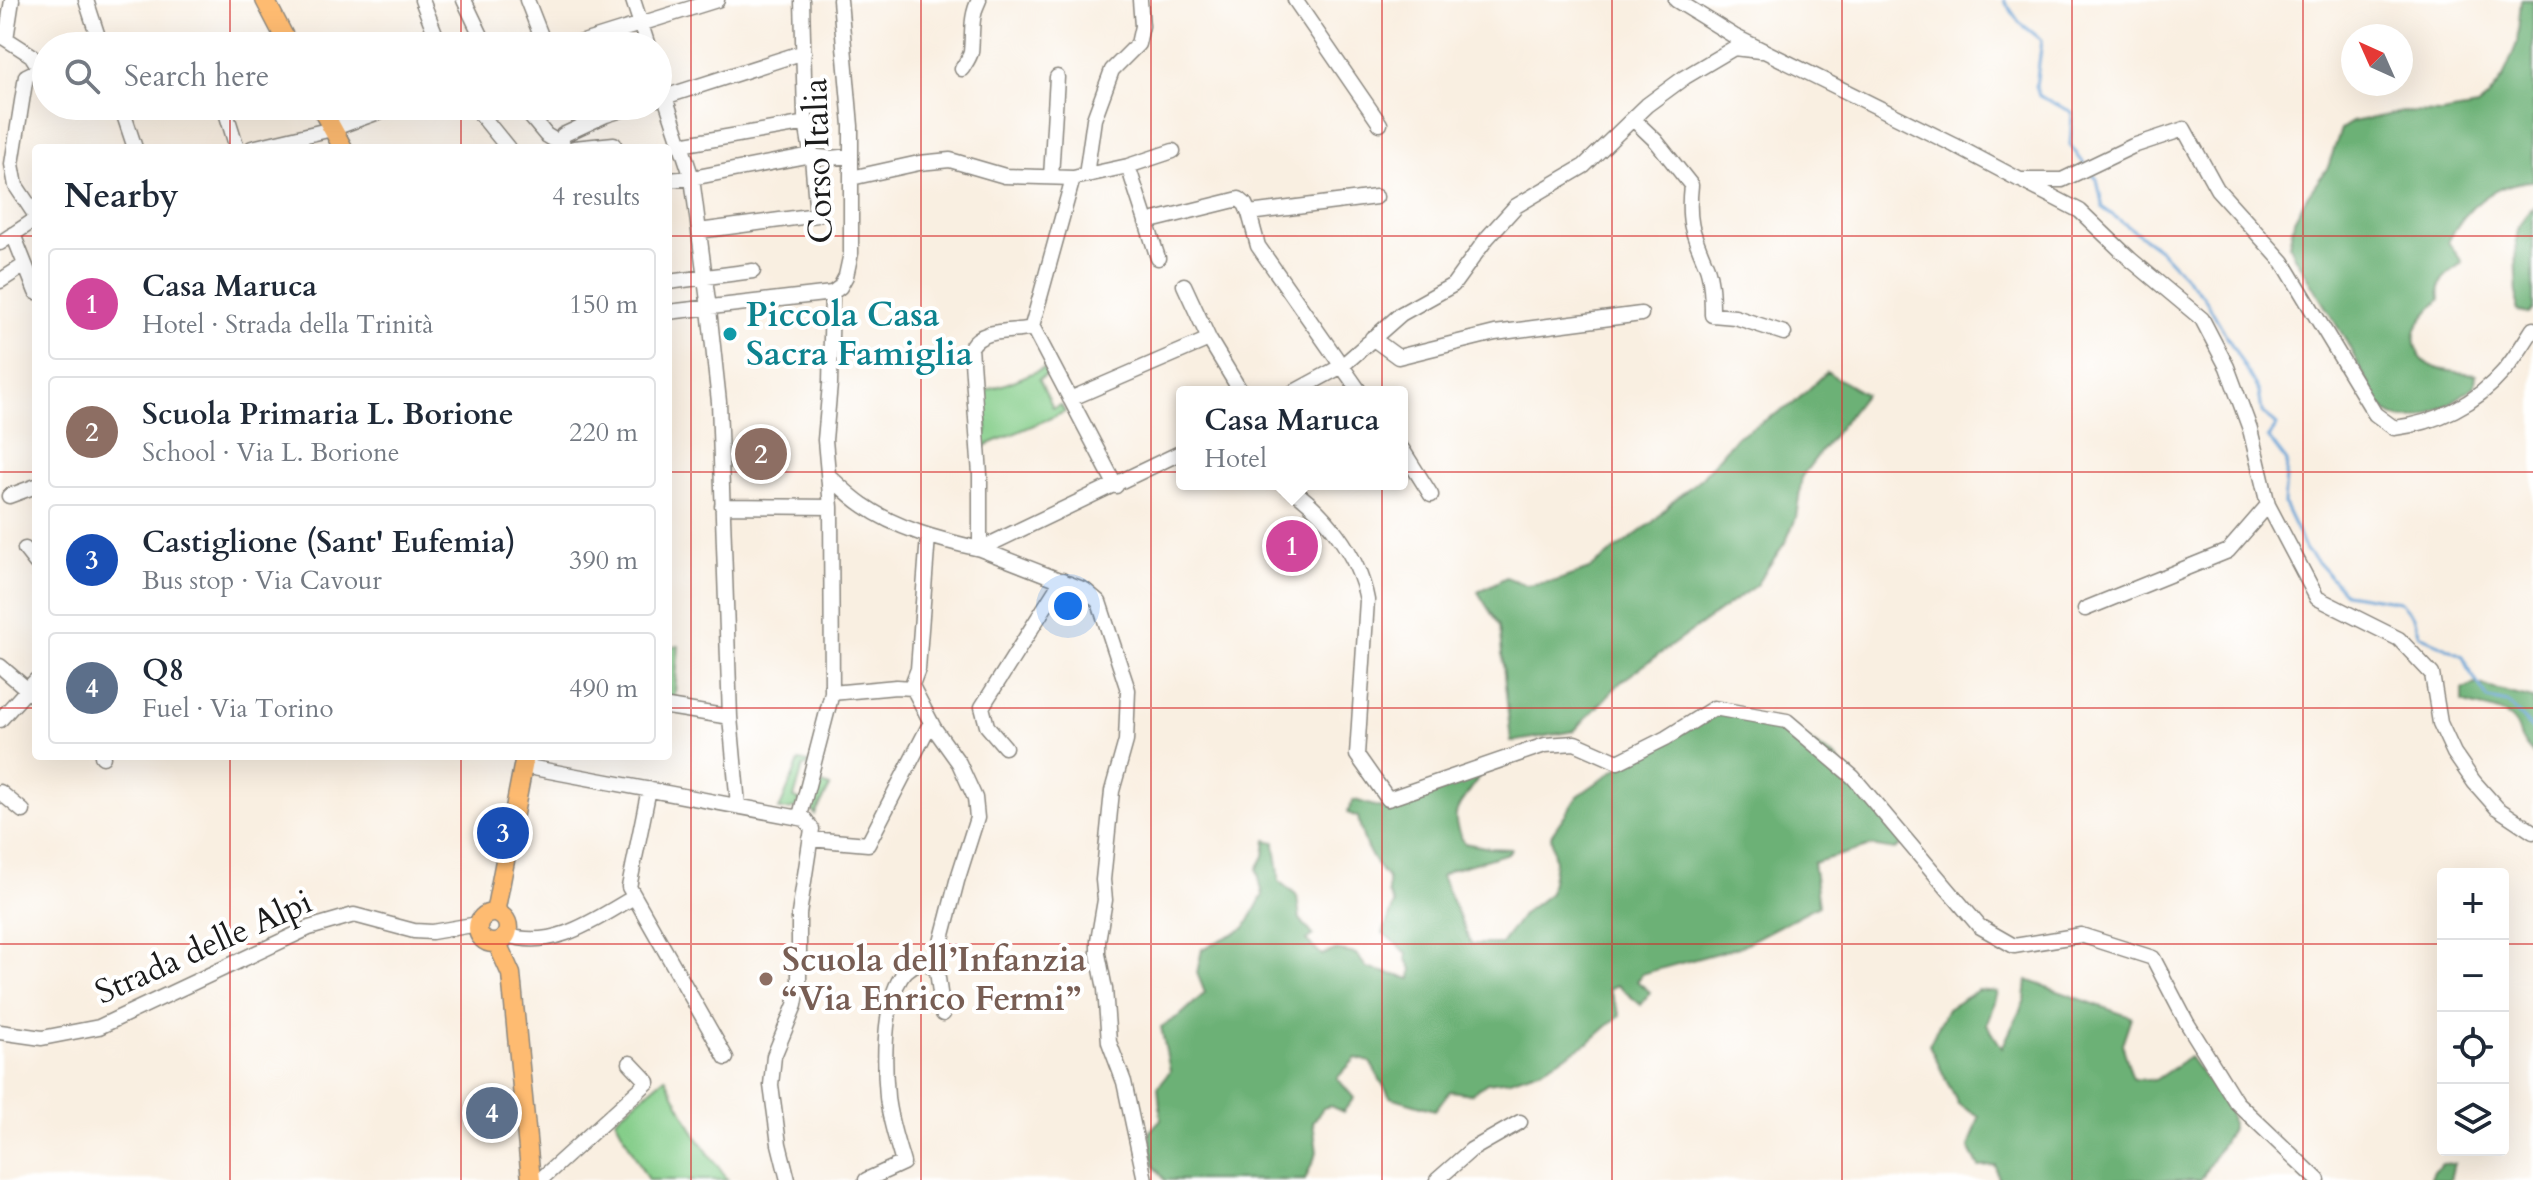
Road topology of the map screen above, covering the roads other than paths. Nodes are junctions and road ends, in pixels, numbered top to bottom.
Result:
1 (12, 0) edge
2 (86, 0) edge
3 (265, 0) edge
4 (422, 0) edge
5 (464, 0) edge
6 (527, 0) edge
7 (633, 0) edge
8 (717, 0) edge
9 (802, 0) edge
10 (840, 0) edge
11 (979, 0) edge
12 (1140, 0) edge
13 (1295, 0) edge
14 (1676, 0) edge
15 (641, 24) junction
16 (96, 32) edge
17 (282, 32) edge
18 (435, 32) edge
19 (479, 32) edge
20 (540, 32) edge
21 (615, 32) edge
22 (644, 32) edge
23 (3, 37) edge
24 (1728, 43) junction
25 (804, 52) junction
26 (32, 56) edge
27 (962, 69) dead end
28 (32, 73) edge
29 (1057, 77) dead end
30 (672, 94) edge
31 (1633, 119) junction
32 (126, 120) edge
33 (228, 120) edge
34 (327, 120) edge
35 (357, 120) edge
36 (485, 120) edge
37 (534, 120) edge
38 (595, 120) edge
39 (607, 120) edge
40 (670, 120) edge
41 (807, 123) junction
42 (1380, 124) dead end
43 (332, 129) junction
44 (134, 144) edge
45 (236, 144) edge
46 (269, 144) edge
47 (341, 144) edge
48 (505, 144) edge
49 (562, 144) edge
50 (566, 144) edge
51 (613, 144) edge
52 (680, 145) junction
53 (1173, 151) dead end
54 (851, 156) junction
55 (812, 158) junction
56 (1128, 166) junction
57 (1051, 177) junction
58 (1080, 177) junction
59 (692, 178) junction
60 (851, 178) junction
61 (672, 180) edge
62 (2020, 180) junction
63 (1376, 197) dead end
64 (32, 212) edge
65 (1249, 213) junction
66 (32, 221) edge
67 (1146, 222) junction
68 (699, 231) junction
69 (13, 234) junction
70 (0, 243) edge
71 (1158, 258) dead end
72 (25, 265) junction
73 (753, 271) dead end
74 (705, 279) junction
75 (0, 281) edge
76 (32, 282) edge
77 (672, 282) edge
78 (1184, 285) dead end
79 (832, 293) junction
80 (709, 309) junction
81 (672, 312) edge
82 (1641, 314) dead end
83 (1032, 326) junction
84 (2533, 329) edge
85 (1784, 333) dead end
86 (1372, 338) junction
87 (1209, 339) junction
88 (1342, 366) junction
89 (1237, 386) edge
90 (1305, 386) edge
91 (1356, 386) edge
92 (1070, 399) junction
93 (1176, 455) edge
94 (1408, 459) edge
95 (829, 476) junction
96 (1116, 486) junction
97 (32, 487) edge
98 (1292, 490) edge
99 (1431, 495) dead end
100 (9, 496) dead end
101 (2268, 505) junction
102 (722, 506) junction
103 (831, 507) junction
104 (928, 536) junction
105 (25, 549) dead end
106 (980, 549) junction
107 (32, 558) edge
108 (1062, 580) junction
109 (2085, 609) dead end
110 (0, 666) edge
111 (911, 687) junction
112 (32, 688) edge
113 (32, 690) edge
114 (832, 693) junction
115 (672, 708) edge
116 (730, 717) junction
117 (0, 720) edge
118 (931, 722) junction
119 (1005, 747) dead end
120 (524, 761) edge
121 (649, 789) junction
122 (0, 792) edge
123 (738, 805) junction
124 (23, 811) dead end
125 (800, 816) junction
126 (2533, 832) edge
127 (810, 839) junction
128 (634, 897) junction
129 (495, 913) junction
130 (478, 924) junction
131 (502, 939) junction
132 (937, 971) junction
133 (943, 1014) dead end
134 (0, 1032) edge
135 (726, 1058) dead end
136 (630, 1063) dead end
137 (1520, 1122) dead end
138 (531, 1180) edge
139 (540, 1180) edge
140 (788, 1180) edge
141 (866, 1180) edge
142 (1145, 1180) edge
143 (1437, 1180) edge
144 (2318, 1180) edge

1 - 23 street
2 - 16 street
3 - 17 main road
4 - 18 street
5 - 19 street
6 - 20 street
7 - 15 street
8 - 15 street
9 - 25 street
10 - 54 street, Corso Italia
11 - 27 street
12 - 58 street
13 - 42 street
14 - 24 street
15 - 21 street
15 - 22 street
23 - 26 street
24 - 31 street
24 - 62 street
25 - 30 street
25 - 41 street
28 - 64 street
29 - 57 street
31 - 85 street
31 - 86 street
32 - 44 street
33 - 45 street
34 - 43 main road
35 - 43 street
36 - 48 street
37 - 49 street
38 - 50 street
39 - 51 street
40 - 52 street
41 - 52 street
41 - 55 street
43 - 46 street
43 - 47 main road
52 - 59 street
53 - 56 street
54 - 55 street
54 - 60 street, Corso Italia
55 - 59 street
55 - 68 street
56 - 58 street
56 - 67 street
57 - 58 street
57 - 60 street
58 - 83 street
59 - 61 street
59 - 68 street
60 - 79 street, Corso Italia
62 - 84 street
62 - 101 street
63 - 65 street
65 - 67 street
65 - 88 street
66 - 69 street
67 - 71 street
68 - 74 street
69 - 70 street
69 - 72 street
72 - 75 street
72 - 76 street
73 - 74 street
74 - 77 street
74 - 80 street
78 - 87 street
79 - 80 street, Corso Italia
79 - 95 street
80 - 81 street, Corso Italia
80 - 102 street
82 - 86 street
83 - 92 street
83 - 106 street
86 - 88 street
87 - 89 street
87 - 92 street
88 - 90 street
88 - 91 street
92 - 96 street
93 - 96 street
94 - 99 street
95 - 103 street
95 - 104 street
96 - 106 street
97 - 100 street
98 - 144 street
101 - 109 street
101 - 126 street
102 - 103 street
102 - 116 street
103 - 114 street
104 - 106 street
104 - 111 street
105 - 107 street
106 - 108 street
108 - 119 street
108 - 142 street
110 - 112 street
111 - 114 street
111 - 118 street
113 - 117 street
114 - 125 street
115 - 116 street
116 - 123 street
118 - 127 street
118 - 132 street
120 - 121 street
120 - 129 main road
121 - 123 street
121 - 128 street
122 - 124 street
123 - 125 street
125 - 127 street
127 - 140 street
128 - 131 street
128 - 135 street
129 - 130 main road
129 - 131 main road
130 - 131 main road
130 - 134 street, Strada delle Alpi
131 - 138 main road
132 - 133 street
132 - 141 street
136 - 139 street
137 - 143 street

